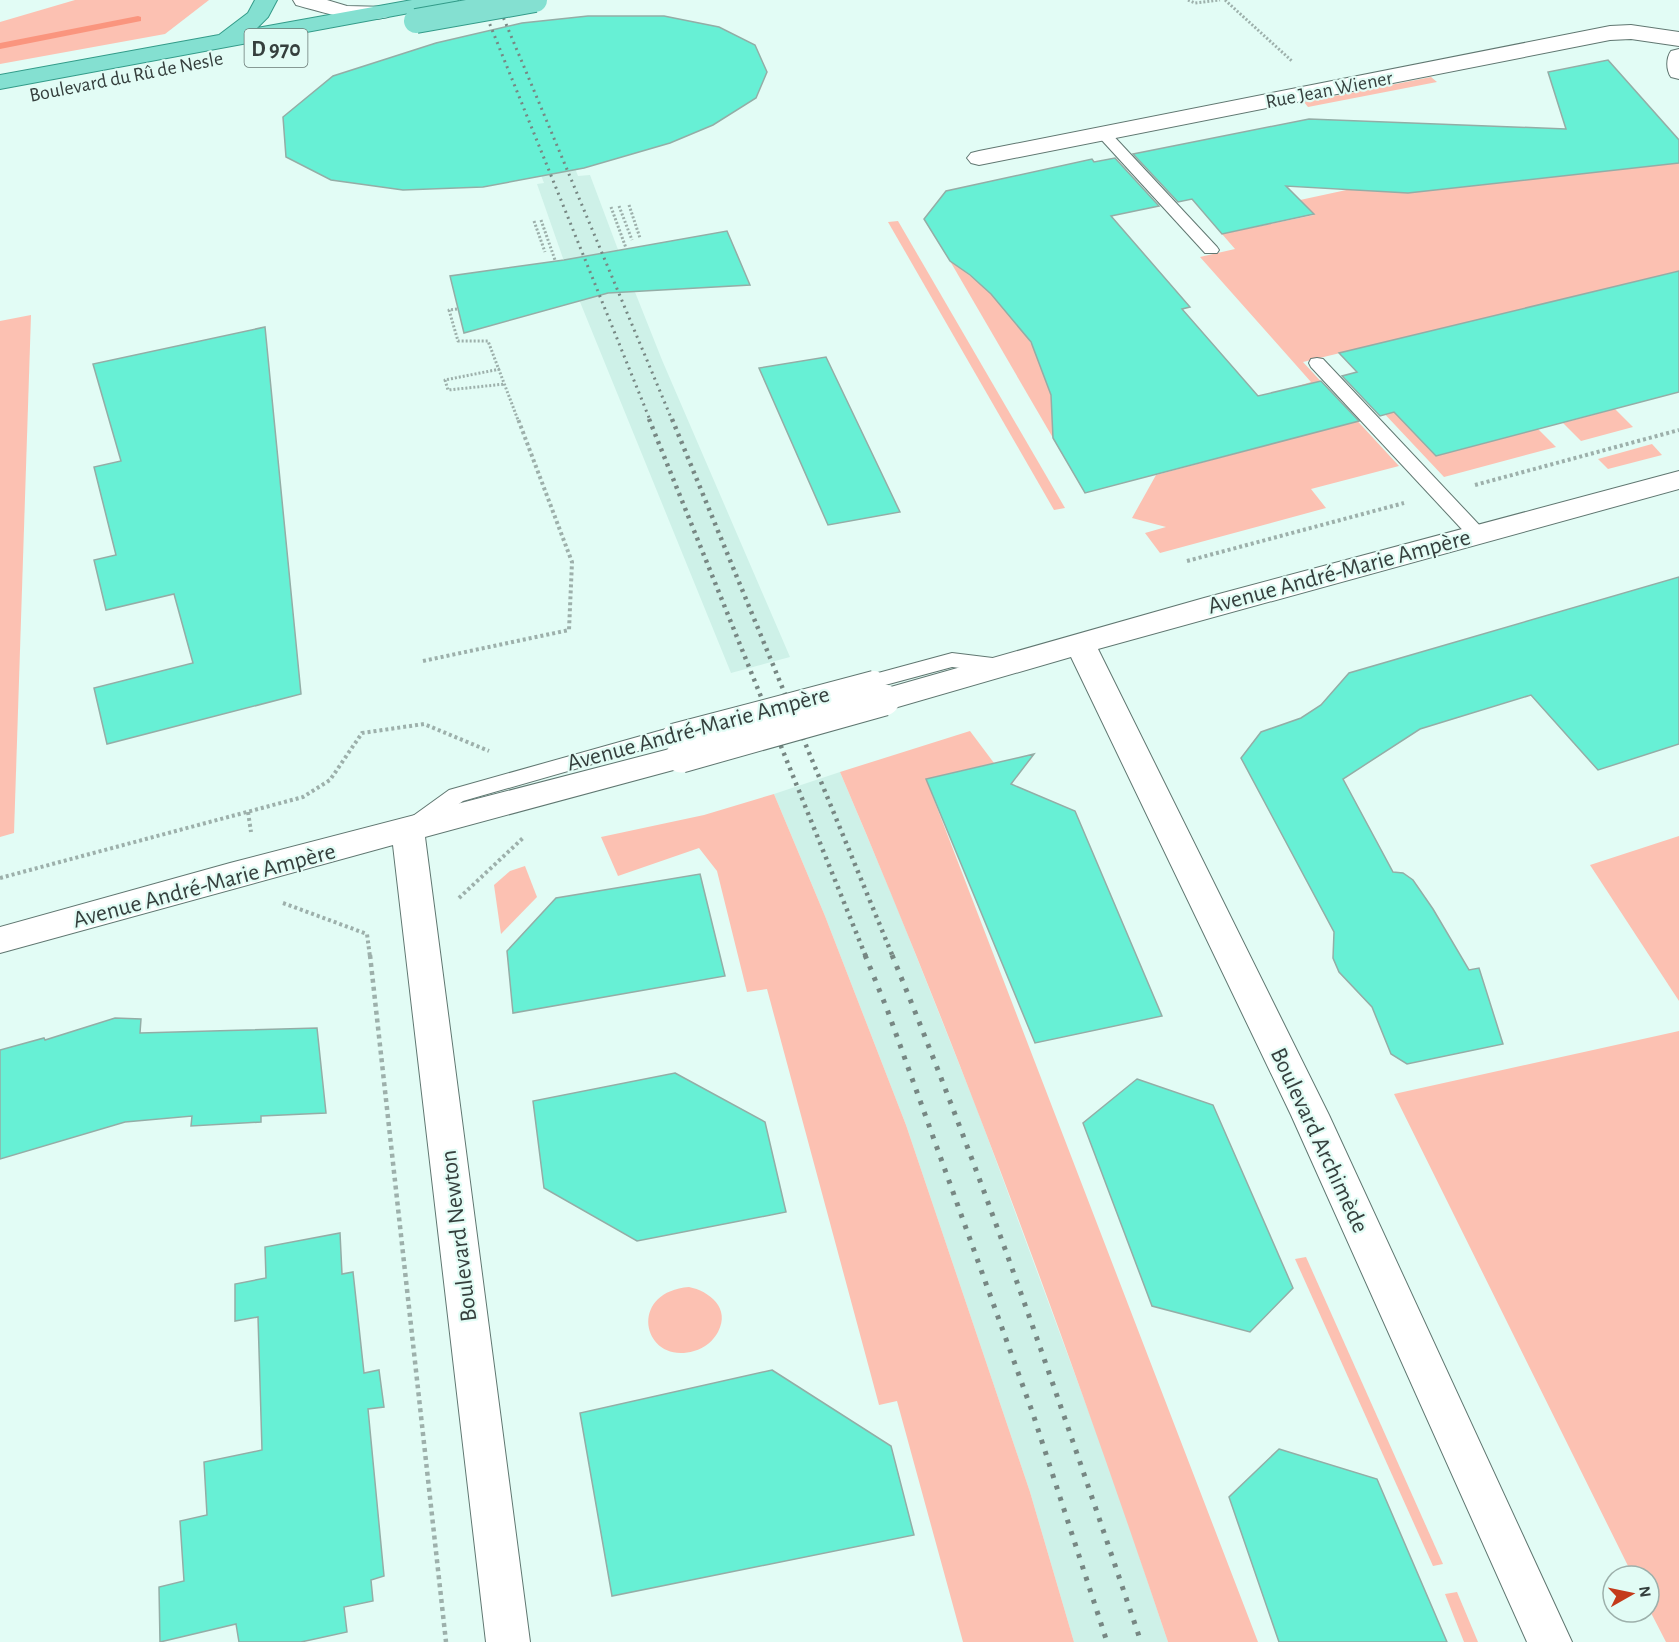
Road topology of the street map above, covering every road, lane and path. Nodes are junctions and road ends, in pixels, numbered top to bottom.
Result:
1 (266, 0) edge
2 (304, 0) edge
3 (447, 0) edge
4 (535, 0) edge
5 (1188, 0) edge
6 (1220, 0) edge
7 (1225, 0) edge
8 (380, 12) junction
9 (413, 14) junction
10 (1679, 39) edge
11 (225, 40) junction
12 (1679, 56) edge
13 (1300, 69) dead end
14 (1679, 72) edge
15 (0, 82) edge
16 (0, 100) edge
17 (1103, 133) junction
18 (979, 158) dead end
19 (629, 205) dead end
20 (619, 206) dead end
21 (611, 207) dead end
22 (541, 220) dead end
23 (534, 221) dead end
24 (640, 238) dead end
25 (632, 240) dead end
26 (626, 248) dead end
27 (1211, 250) dead end
28 (544, 252) dead end
29 (555, 260) dead end
30 (457, 309) dead end
31 (1317, 363) dead end
32 (500, 369) junction
33 (505, 384) junction
34 (1679, 480) edge
35 (1477, 534) junction
36 (1080, 643) junction
37 (423, 661) dead end
38 (493, 754) dead end
39 (408, 830) junction
40 (521, 831) dead end
41 (0, 878) edge
42 (452, 899) dead end
43 (275, 900) dead end
44 (0, 940) edge
45 (446, 1642) edge
46 (508, 1642) edge
47 (1550, 1642) edge

1 - 11 main road
2 - 8 street
3 - 9 main road, D 970
4 - 9 main road, Boulevard du Rû de Nesle / D 970, bridge
5 - 6 path
7 - 13 path
8 - 9 main road
8 - 11 main road
9 - 16 main road, Boulevard du Rû de Nesle / D 970
10 - 17 street, Rue Jean Wiener
11 - 15 main road
12 - 14 street
17 - 18 street, Rue Jean Wiener
17 - 27 lane
19 - 24 path
20 - 25 path
21 - 26 path
22 - 29 path
23 - 28 path
30 - 32 path
31 - 35 lane
32 - 33 path
32 - 33 path
33 - 37 path
34 - 35 street, Avenue André-Marie Ampère
35 - 36 street, Avenue André-Marie Ampère
36 - 39 street, Avenue André-Marie Ampère, bridge
36 - 47 street, Boulevard Archimède
38 - 41 path
39 - 44 street, Avenue André-Marie Ampère
39 - 46 street, Boulevard Newton
40 - 42 path
43 - 45 path

